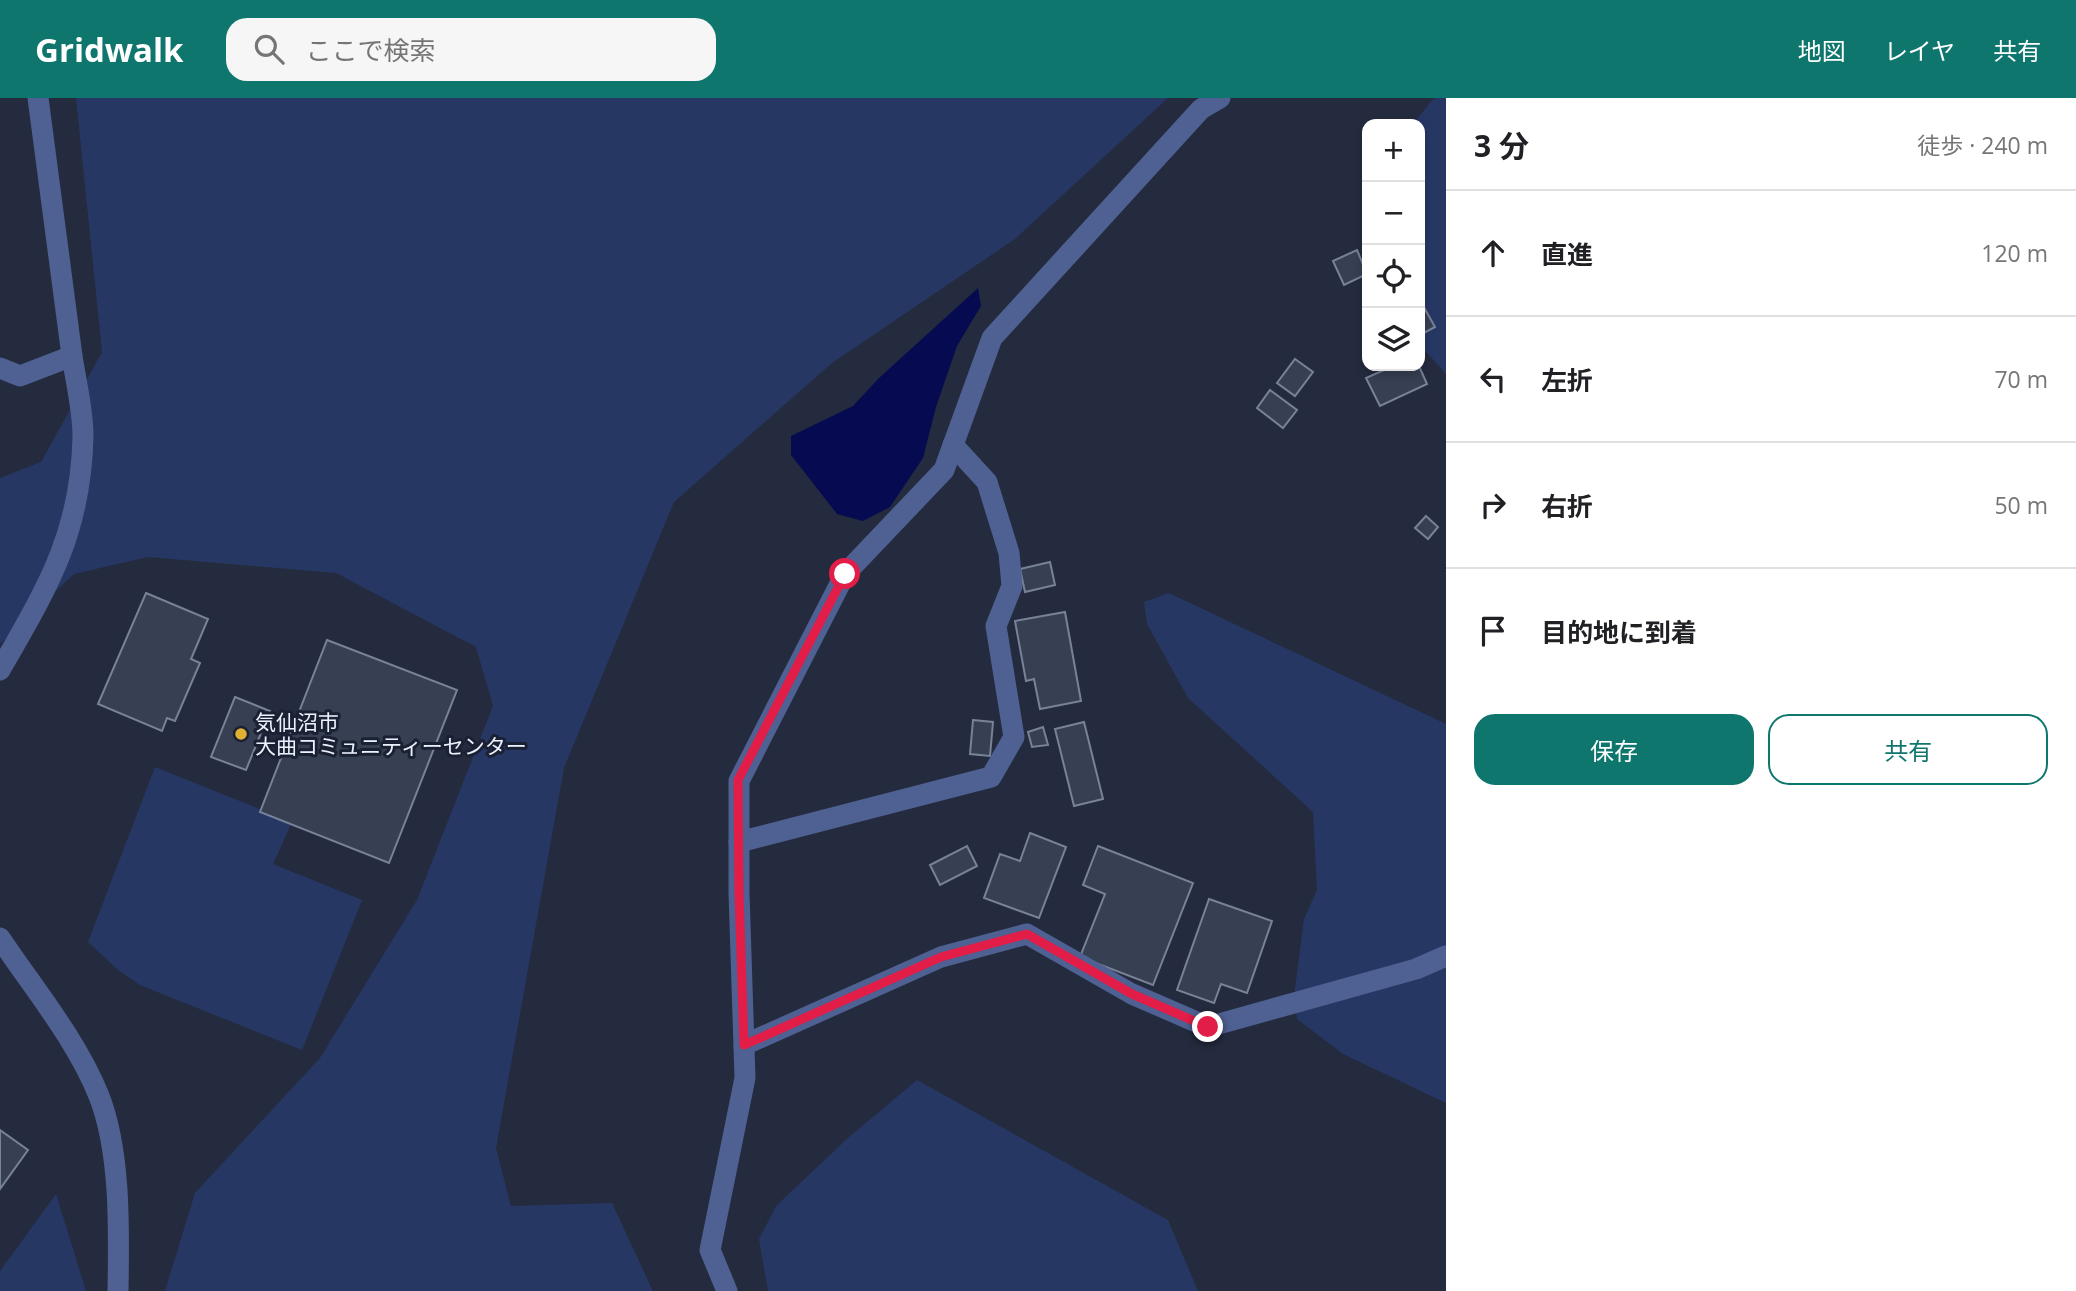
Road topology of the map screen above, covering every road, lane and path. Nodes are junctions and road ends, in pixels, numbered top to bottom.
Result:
1 (38, 98) edge
2 (1220, 98) edge
3 (72, 356) junction
4 (0, 368) edge
5 (953, 444) junction
6 (0, 670) edge
7 (739, 842) junction
8 (0, 938) edge
9 (1446, 956) edge
10 (744, 1045) junction
11 (118, 1291) edge
12 (727, 1291) edge

1 - 3 street
2 - 5 street
3 - 4 street
3 - 6 street
5 - 7 street
5 - 7 street
7 - 10 street
8 - 11 street
9 - 10 street
10 - 12 street

